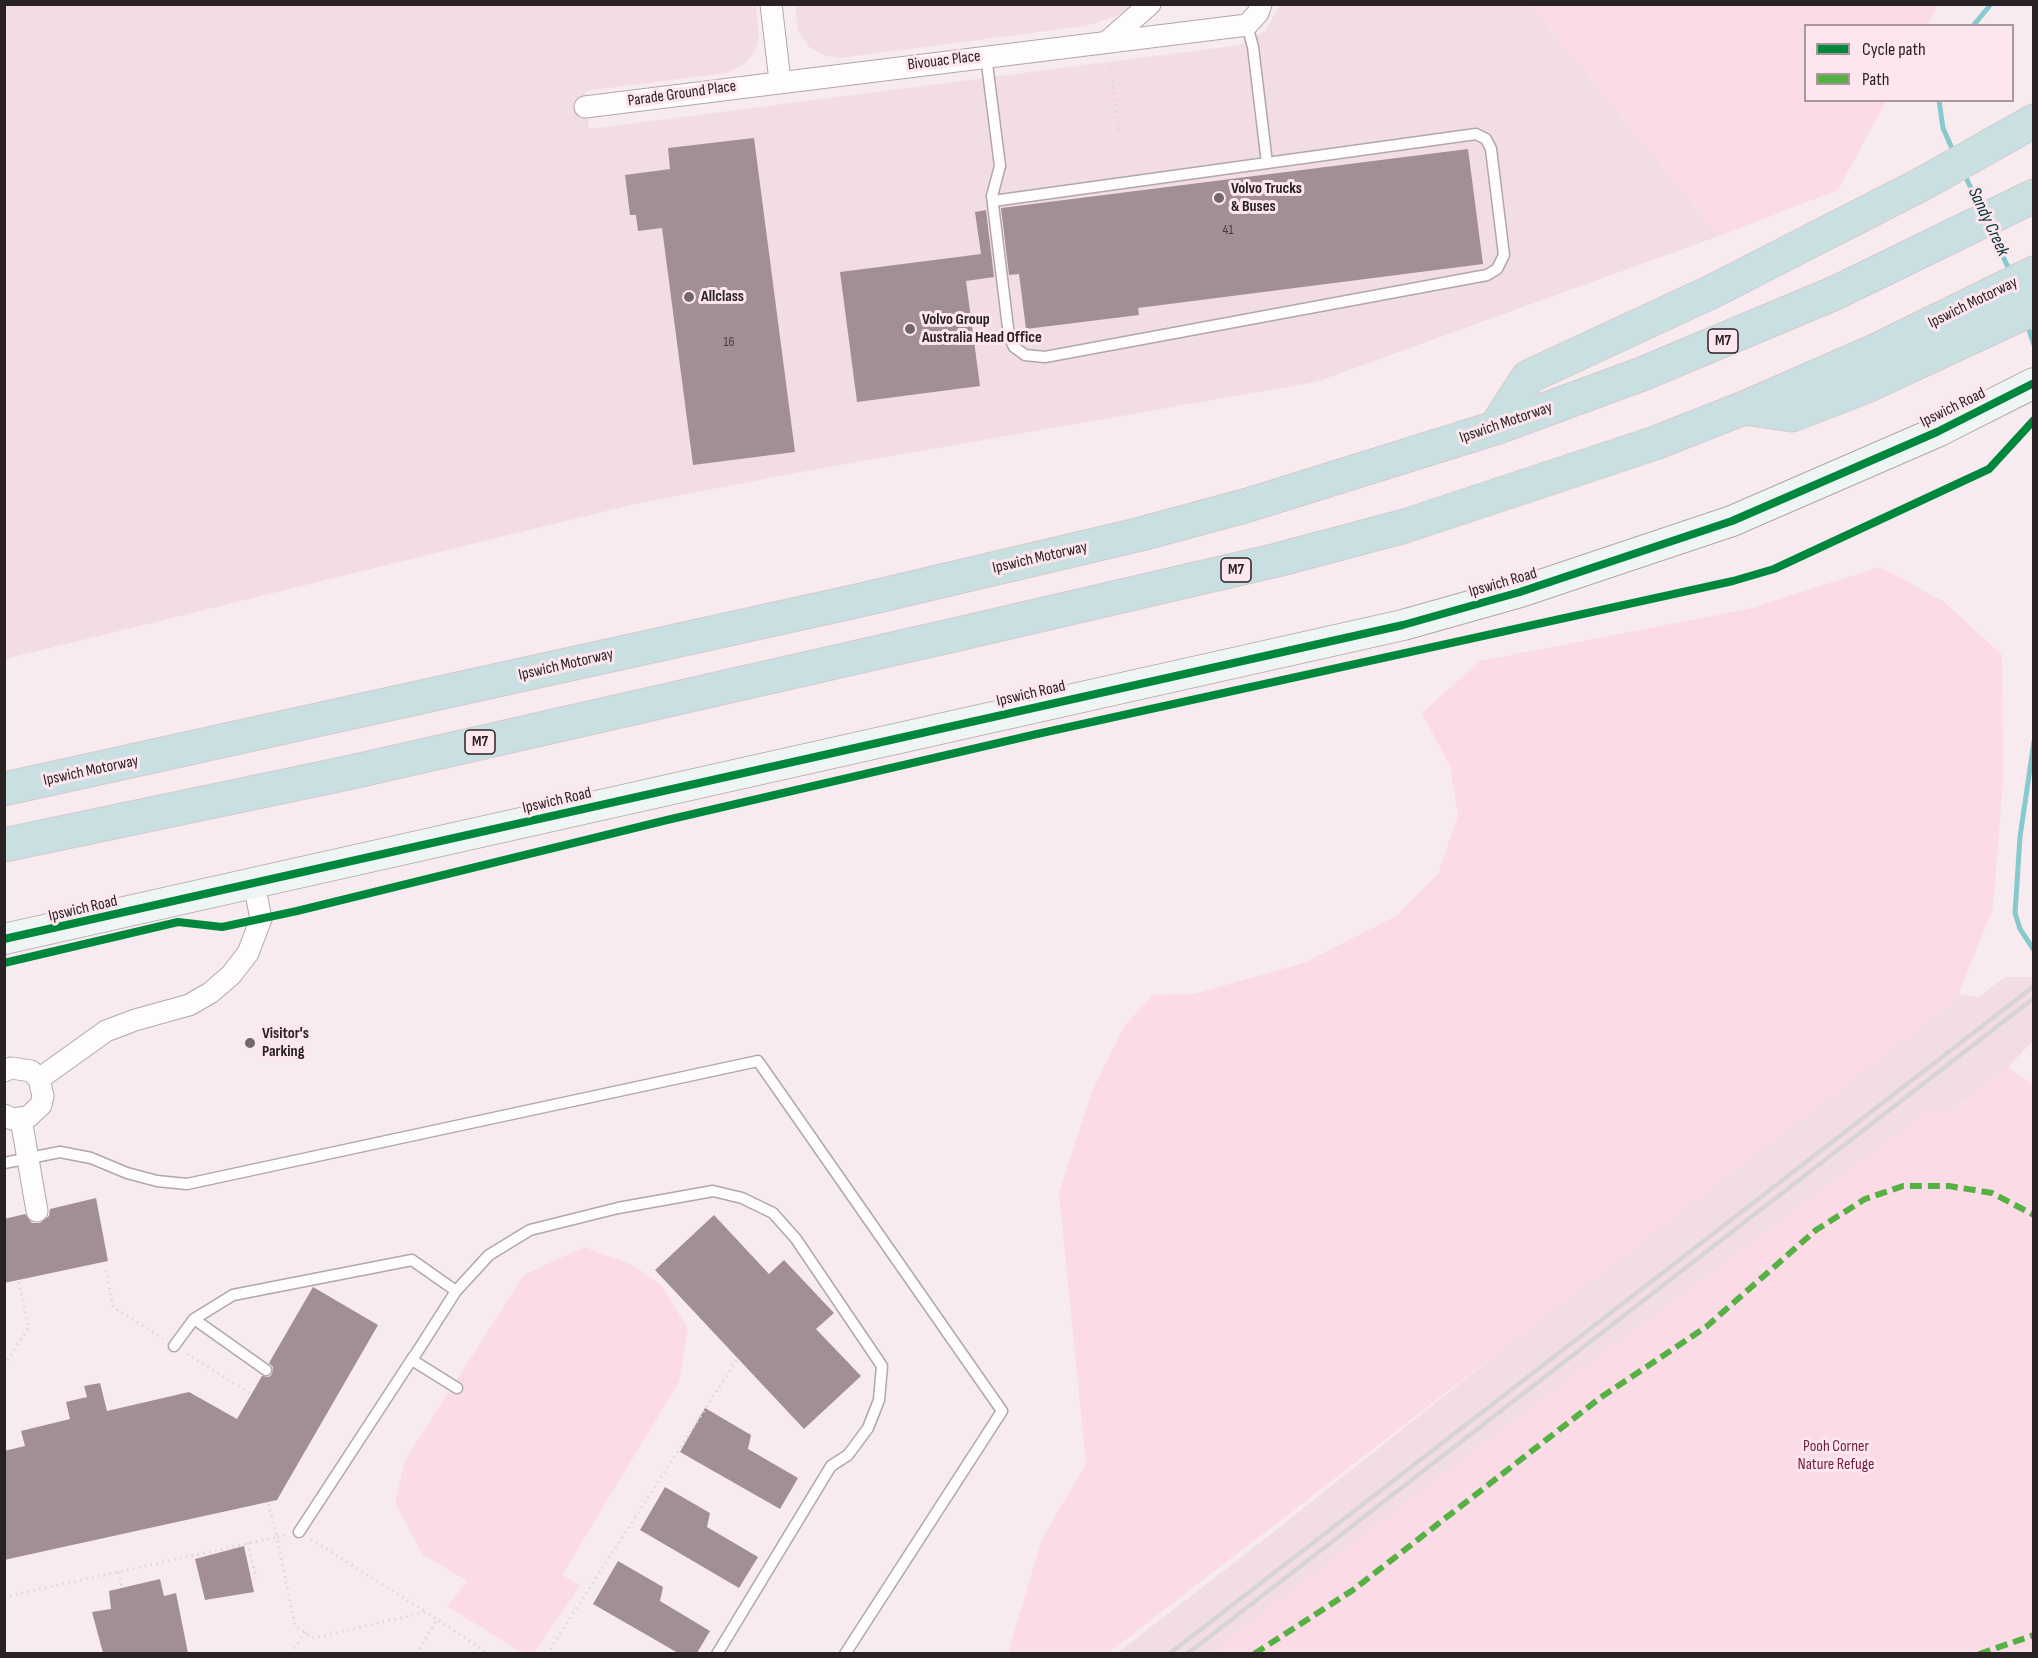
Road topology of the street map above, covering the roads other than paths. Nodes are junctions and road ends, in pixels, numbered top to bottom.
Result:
1 (771, 4) edge
2 (1150, 4) edge
3 (1261, 4) edge
4 (1246, 25) junction
5 (1108, 41) junction
6 (986, 56) junction
7 (780, 81) junction
8 (585, 107) dead end
9 (2034, 121) edge
10 (1268, 163) junction
11 (2028, 199) edge
12 (993, 201) junction
13 (2034, 273) edge
14 (2034, 308) edge
15 (1987, 314) junction
16 (2029, 386) edge
17 (1495, 428) junction
18 (4, 789) edge
19 (4, 845) edge
20 (254, 883) junction
21 (4, 939) edge
22 (4, 1071) edge
23 (39, 1078) junction
24 (13, 1117) edge
25 (29, 1160) junction
26 (4, 1163) edge
27 (37, 1211) dead end
28 (456, 1291) junction
29 (194, 1319) junction
30 (174, 1346) dead end
31 (414, 1356) junction
32 (266, 1370) dead end
33 (457, 1388) dead end
34 (299, 1532) road end
35 (717, 1653) edge
36 (845, 1653) edge

1 - 7 street
2 - 5 street
3 - 4 street
4 - 5 street, Bivouac Place
4 - 10 lane
5 - 6 street, Bivouac Place
6 - 7 street, Bivouac Place
6 - 12 lane
7 - 8 street, Parade Ground Place
9 - 17 highway
10 - 12 lane
10 - 12 lane
11 - 17 highway, Ipswich Motorway / M7
13 - 15 highway, Ipswich Motorway / M7
14 - 15 highway
15 - 19 highway, Ipswich Motorway / M7
16 - 20 street, Ipswich Road
17 - 18 highway, Ipswich Motorway / M7
20 - 21 street, Ipswich Road
20 - 23 street
22 - 23 street
23 - 24 street
24 - 25 street
25 - 26 lane
25 - 27 street
25 - 36 lane
28 - 29 lane
28 - 31 lane
28 - 35 lane
29 - 30 lane
29 - 32 lane
31 - 33 lane
31 - 34 lane

